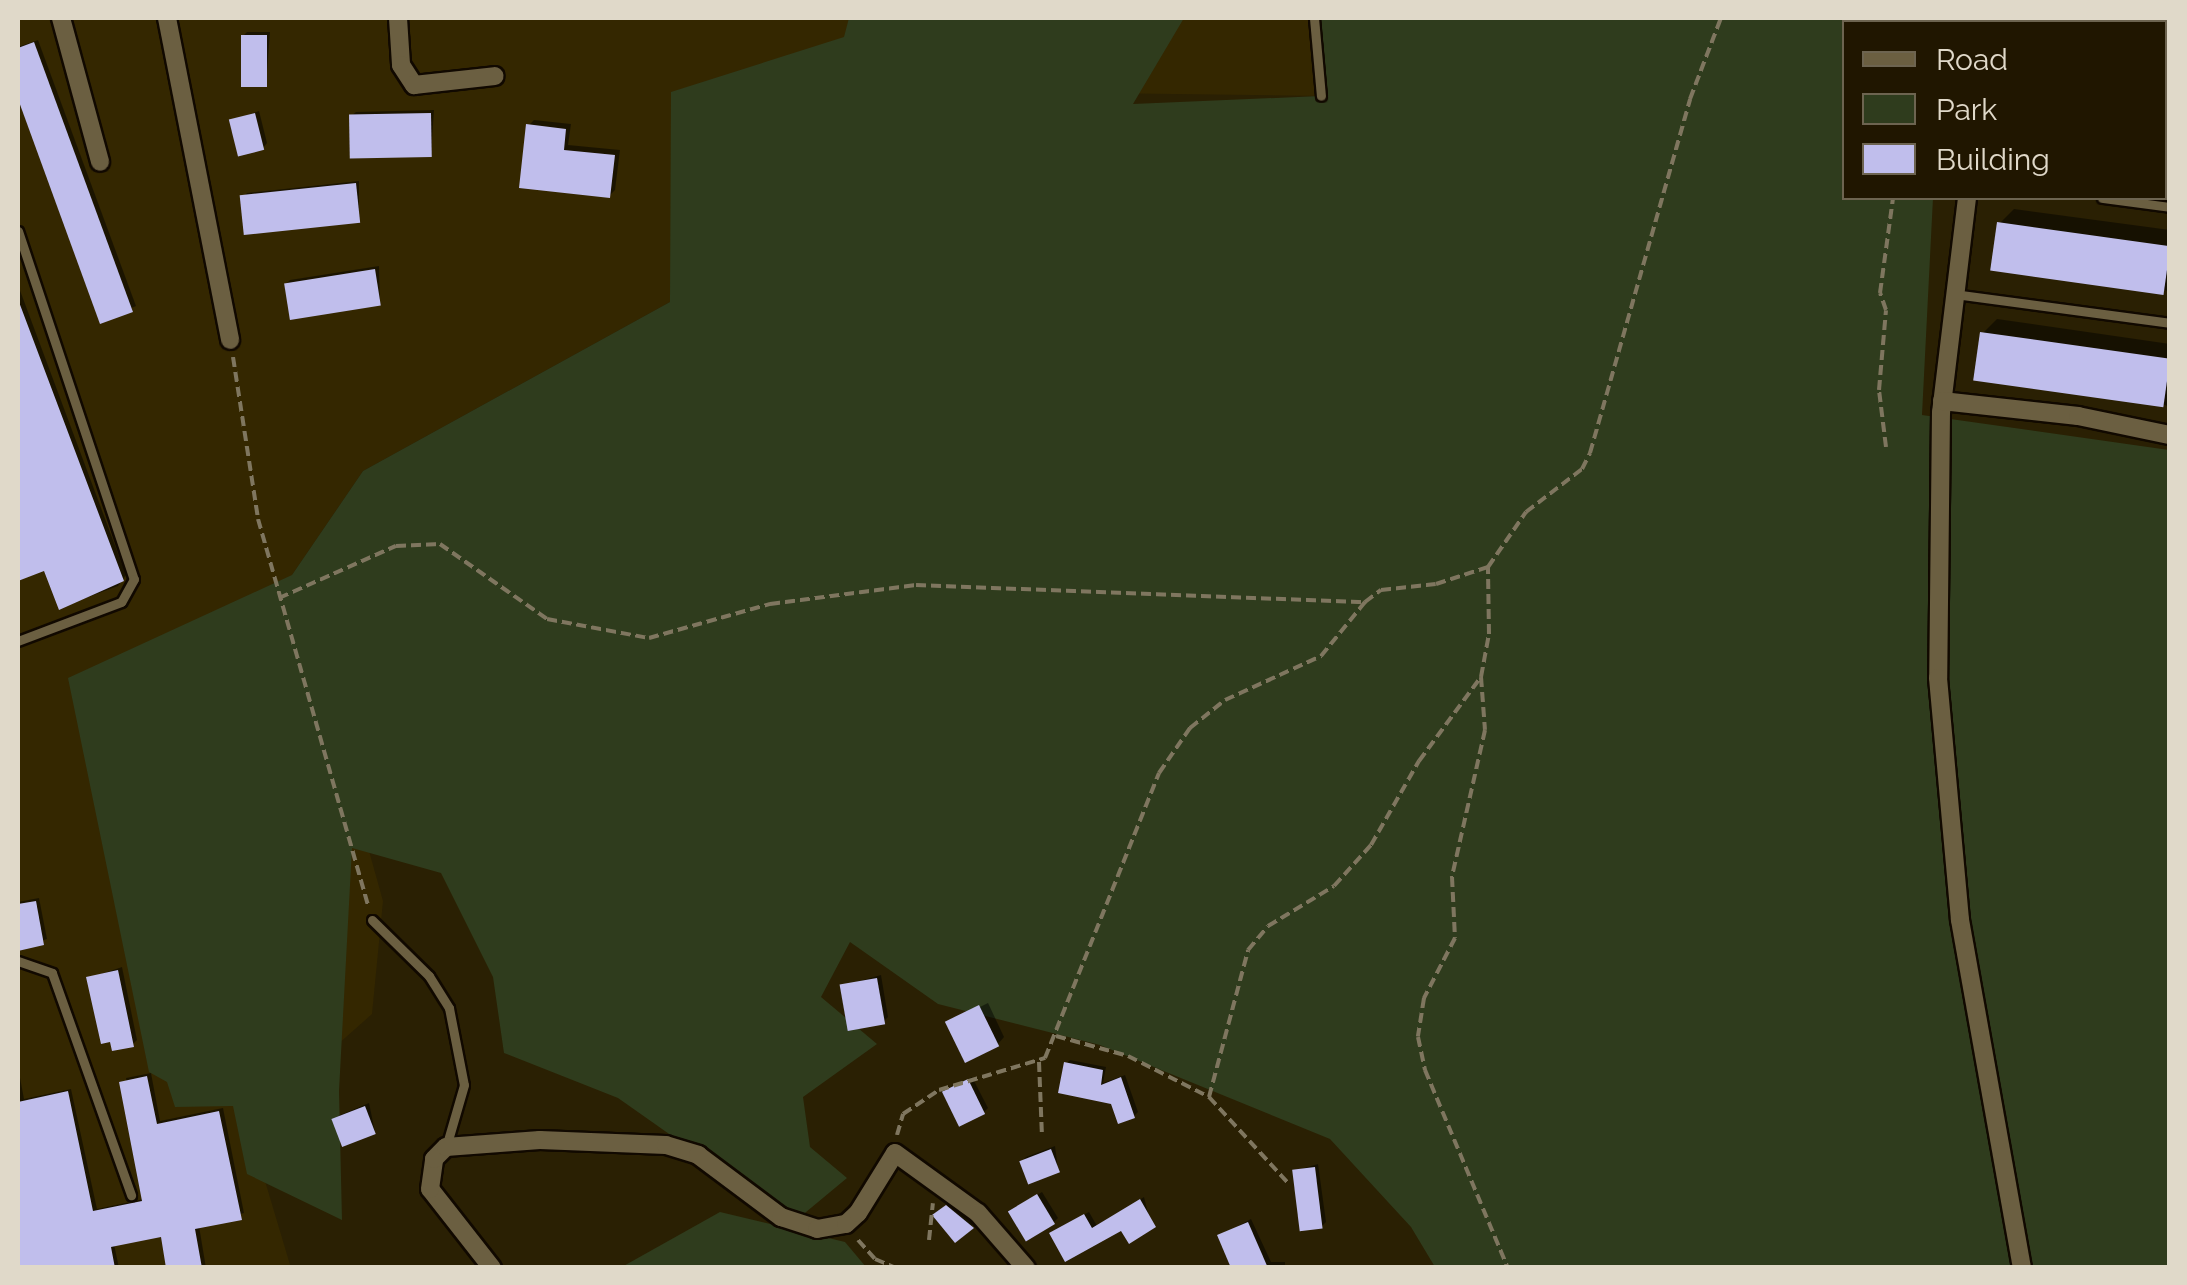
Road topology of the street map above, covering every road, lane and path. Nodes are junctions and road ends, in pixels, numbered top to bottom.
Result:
1 (61, 18) edge
2 (167, 18) edge
3 (398, 18) edge
4 (1314, 18) edge
5 (1721, 18) edge
6 (495, 76) dead end
7 (1321, 96) dead end
8 (100, 162) dead end
9 (1893, 200) edge
10 (1967, 200) edge
11 (2117, 200) edge
12 (2170, 207) edge
13 (18, 231) edge
14 (1954, 294) junction
15 (2170, 322) edge
16 (230, 340) joint
17 (1942, 406) junction
18 (2170, 435) edge
19 (1886, 447) dead end
20 (1488, 566) junction
21 (279, 598) junction
22 (1365, 602) junction
23 (18, 641) edge
24 (1481, 677) junction
25 (372, 920) joint
26 (18, 960) edge
27 (1056, 1036) junction
28 (1039, 1062) junction
29 (1209, 1097) junction
30 (1042, 1136) dead end
31 (446, 1147) junction
32 (895, 1152) junction
33 (1289, 1184) dead end
34 (942, 1185) junction
35 (130, 1195) dead end
36 (846, 1224) junction
37 (929, 1240) dead end
38 (879, 1264) edge
39 (492, 1268) edge
40 (896, 1268) edge
41 (1026, 1268) edge
42 (1508, 1268) edge
43 (2022, 1268) edge

1 - 8 street
2 - 16 street
3 - 6 street
4 - 7 lane
5 - 20 path
9 - 19 path
10 - 14 street
11 - 12 lane
13 - 23 lane
14 - 15 lane
14 - 17 street
16 - 21 path
17 - 18 street
17 - 43 street
20 - 22 path
20 - 24 path
21 - 22 path
21 - 25 path
22 - 27 path
24 - 29 path
24 - 42 path
25 - 31 lane
26 - 35 lane
27 - 28 path
27 - 29 path
28 - 30 path
28 - 32 path
29 - 33 path
31 - 36 street
31 - 39 street
32 - 34 street
32 - 36 street
34 - 37 path
34 - 41 street
36 - 38 path
38 - 40 path

